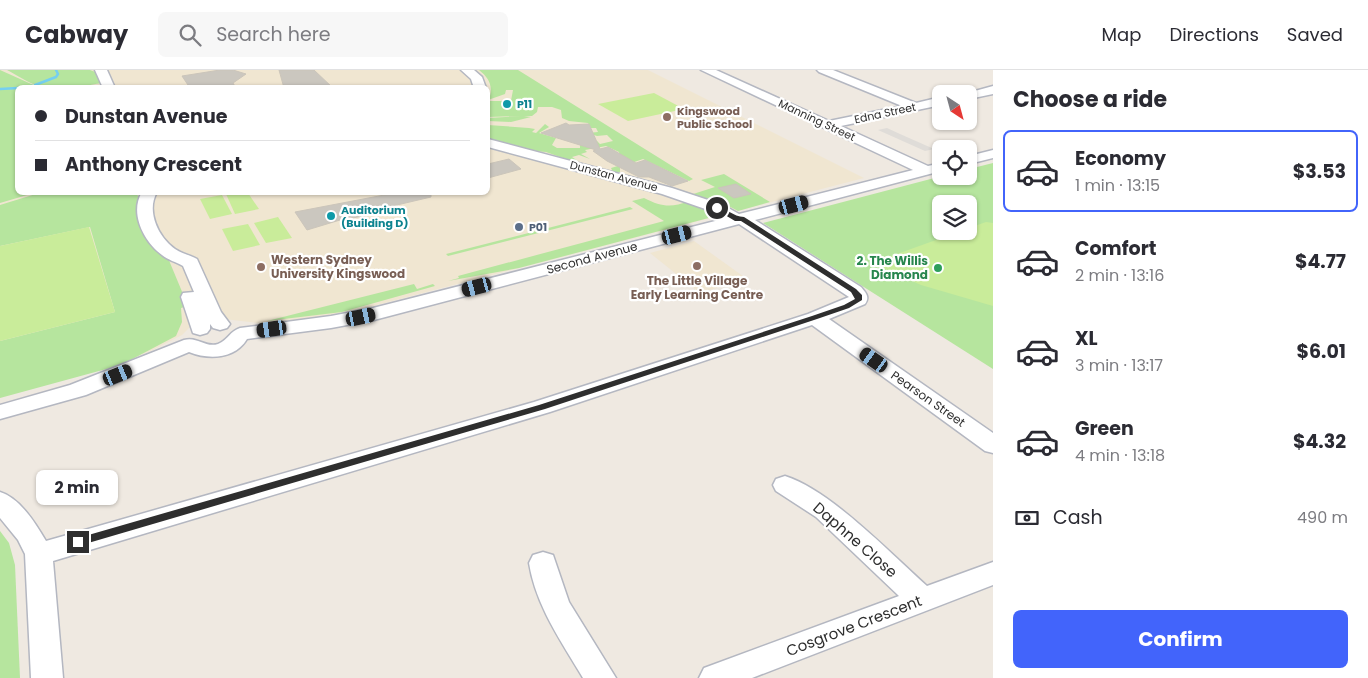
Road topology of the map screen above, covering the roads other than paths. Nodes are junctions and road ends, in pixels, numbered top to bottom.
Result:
1 (101, 70) edge
2 (467, 70) edge
3 (707, 70) edge
4 (824, 70) edge
5 (108, 85) edge
6 (479, 85) edge
7 (993, 86) edge
8 (978, 92) edge
9 (932, 103) edge
10 (916, 106) junction
11 (829, 125) junction
12 (490, 144) edge
13 (993, 154) edge
14 (977, 158) edge
15 (932, 168) edge
16 (932, 170) edge
17 (147, 195) edge
18 (739, 219) junction
19 (175, 257) junction
20 (814, 318) junction
21 (220, 324) junction
22 (240, 334) junction
23 (195, 337) junction
24 (0, 412) edge
25 (993, 445) edge
26 (785, 485) dead end
27 (0, 501) edge
28 (39, 554) junction
29 (543, 563) dead end
30 (993, 573) edge
31 (923, 600) junction
32 (47, 678) edge
33 (600, 678) edge
34 (715, 678) edge

1 - 5 street
2 - 6 street
3 - 11 street, Manning Street
4 - 10 street
7 - 8 street
9 - 10 street, Edna Street
10 - 11 street, Edna Street
11 - 15 street, Manning Street
12 - 18 street, Dunstan Avenue
13 - 14 street
16 - 18 street, Second Avenue
17 - 19 street
18 - 20 street, Dunstan Avenue
18 - 22 street, Second Avenue
19 - 21 street
19 - 23 street
20 - 25 street, Pearson Street
20 - 28 street
21 - 22 street
21 - 23 street
22 - 23 street
23 - 24 street
26 - 31 street, Daphne Close
27 - 28 street
28 - 32 street
29 - 33 street
30 - 31 street, Cosgrove Crescent
31 - 34 street, Cosgrove Crescent

